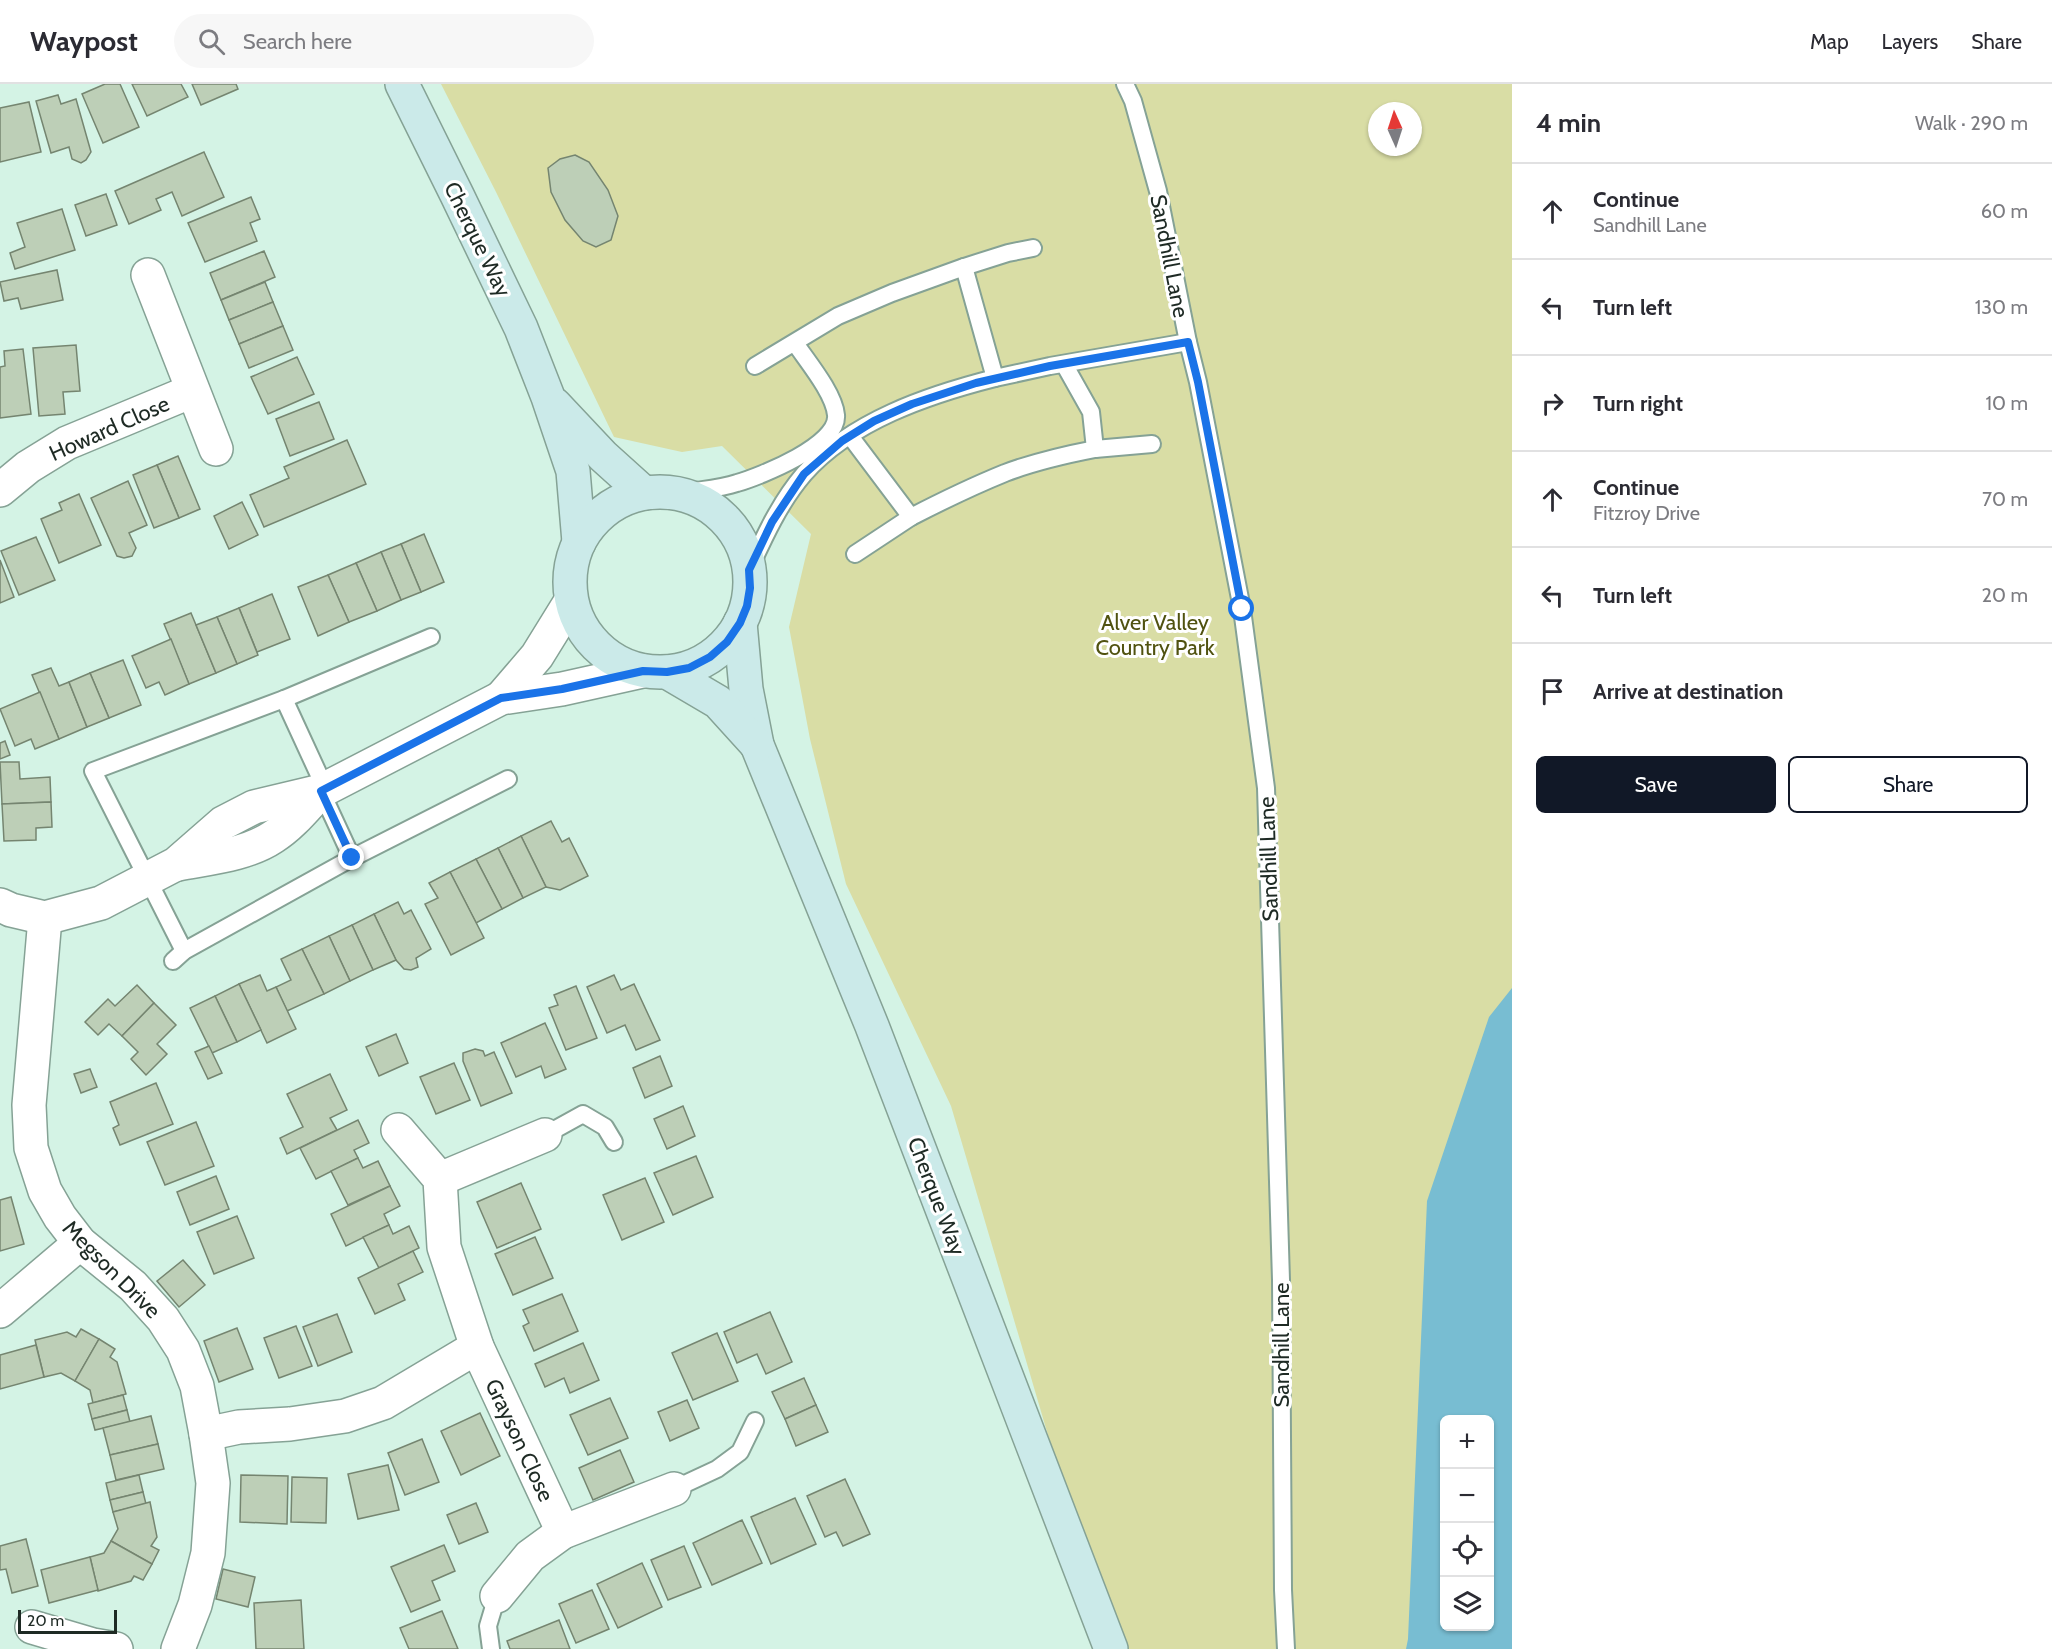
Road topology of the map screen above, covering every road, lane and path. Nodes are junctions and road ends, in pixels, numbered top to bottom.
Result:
1 (402, 84) edge
2 (1125, 84) edge
3 (1034, 248) dead end
4 (964, 267) junction
5 (148, 275) dead end
6 (1188, 342) junction
7 (795, 343) junction
8 (1064, 364) junction
9 (755, 366) dead end
10 (995, 378) junction
11 (192, 391) junction
12 (548, 397) junction
13 (850, 436) junction
14 (1152, 444) dead end
15 (216, 449) dead end
16 (1095, 449) junction
17 (0, 490) edge
18 (645, 493) junction
19 (678, 494) junction
20 (912, 517) junction
21 (579, 542) junction
22 (855, 554) dead end
23 (749, 570) junction
24 (571, 601) junction
25 (740, 623) junction
26 (432, 637) dead end
27 (655, 671) junction
28 (501, 698) junction
29 (284, 699) junction
30 (757, 745) junction
31 (508, 779) dead end
32 (323, 790) junction
33 (352, 858) junction
34 (147, 879) junction
35 (0, 905) edge
36 (45, 918) junction
37 (398, 1130) dead end
38 (545, 1135) joint
39 (614, 1142) dead end
40 (440, 1179) junction
41 (80, 1243) junction
42 (0, 1311) edge
43 (477, 1347) junction
44 (755, 1421) dead end
45 (206, 1434) junction
46 (674, 1489) joint
47 (562, 1532) junction
48 (497, 1596) joint
49 (32, 1627) dead end
50 (100, 1648) edge
51 (178, 1649) edge
52 (491, 1649) edge
53 (1111, 1649) edge
54 (1286, 1649) edge

1 - 12 street, Cherque Way
2 - 6 lane, Sandhill Lane
3 - 4 lane
4 - 7 lane
4 - 10 lane
5 - 11 street, Howard Close
6 - 8 lane
6 - 54 lane, Sandhill Lane
7 - 9 lane
7 - 19 lane
8 - 10 lane
8 - 16 lane
10 - 13 lane
11 - 15 street, Howard Close
11 - 17 street, Howard Close
12 - 18 street, Cherque Way
12 - 21 street, Cherque Way
13 - 20 lane
13 - 23 lane
14 - 16 lane
16 - 20 lane
18 - 19 street
18 - 21 street
19 - 23 street
20 - 22 lane
21 - 24 street
23 - 25 street
24 - 27 street
24 - 28 street
25 - 27 street
25 - 30 street, Cherque Way
26 - 29 lane
27 - 28 street
27 - 30 street, Cherque Way
28 - 32 street
29 - 32 lane
29 - 34 lane
30 - 53 street, Cherque Way
31 - 33 lane
32 - 33 lane
32 - 34 street
33 - 34 lane
34 - 36 street
35 - 36 street
36 - 41 street, Megson Drive
37 - 40 street
38 - 39 lane
38 - 40 street
40 - 43 street, Grayson Close
41 - 42 street
41 - 45 street, Megson Drive
43 - 45 street
43 - 47 street, Grayson Close
44 - 46 lane
45 - 51 street, Megson Drive
46 - 47 street
47 - 48 street
48 - 52 lane
49 - 50 street

